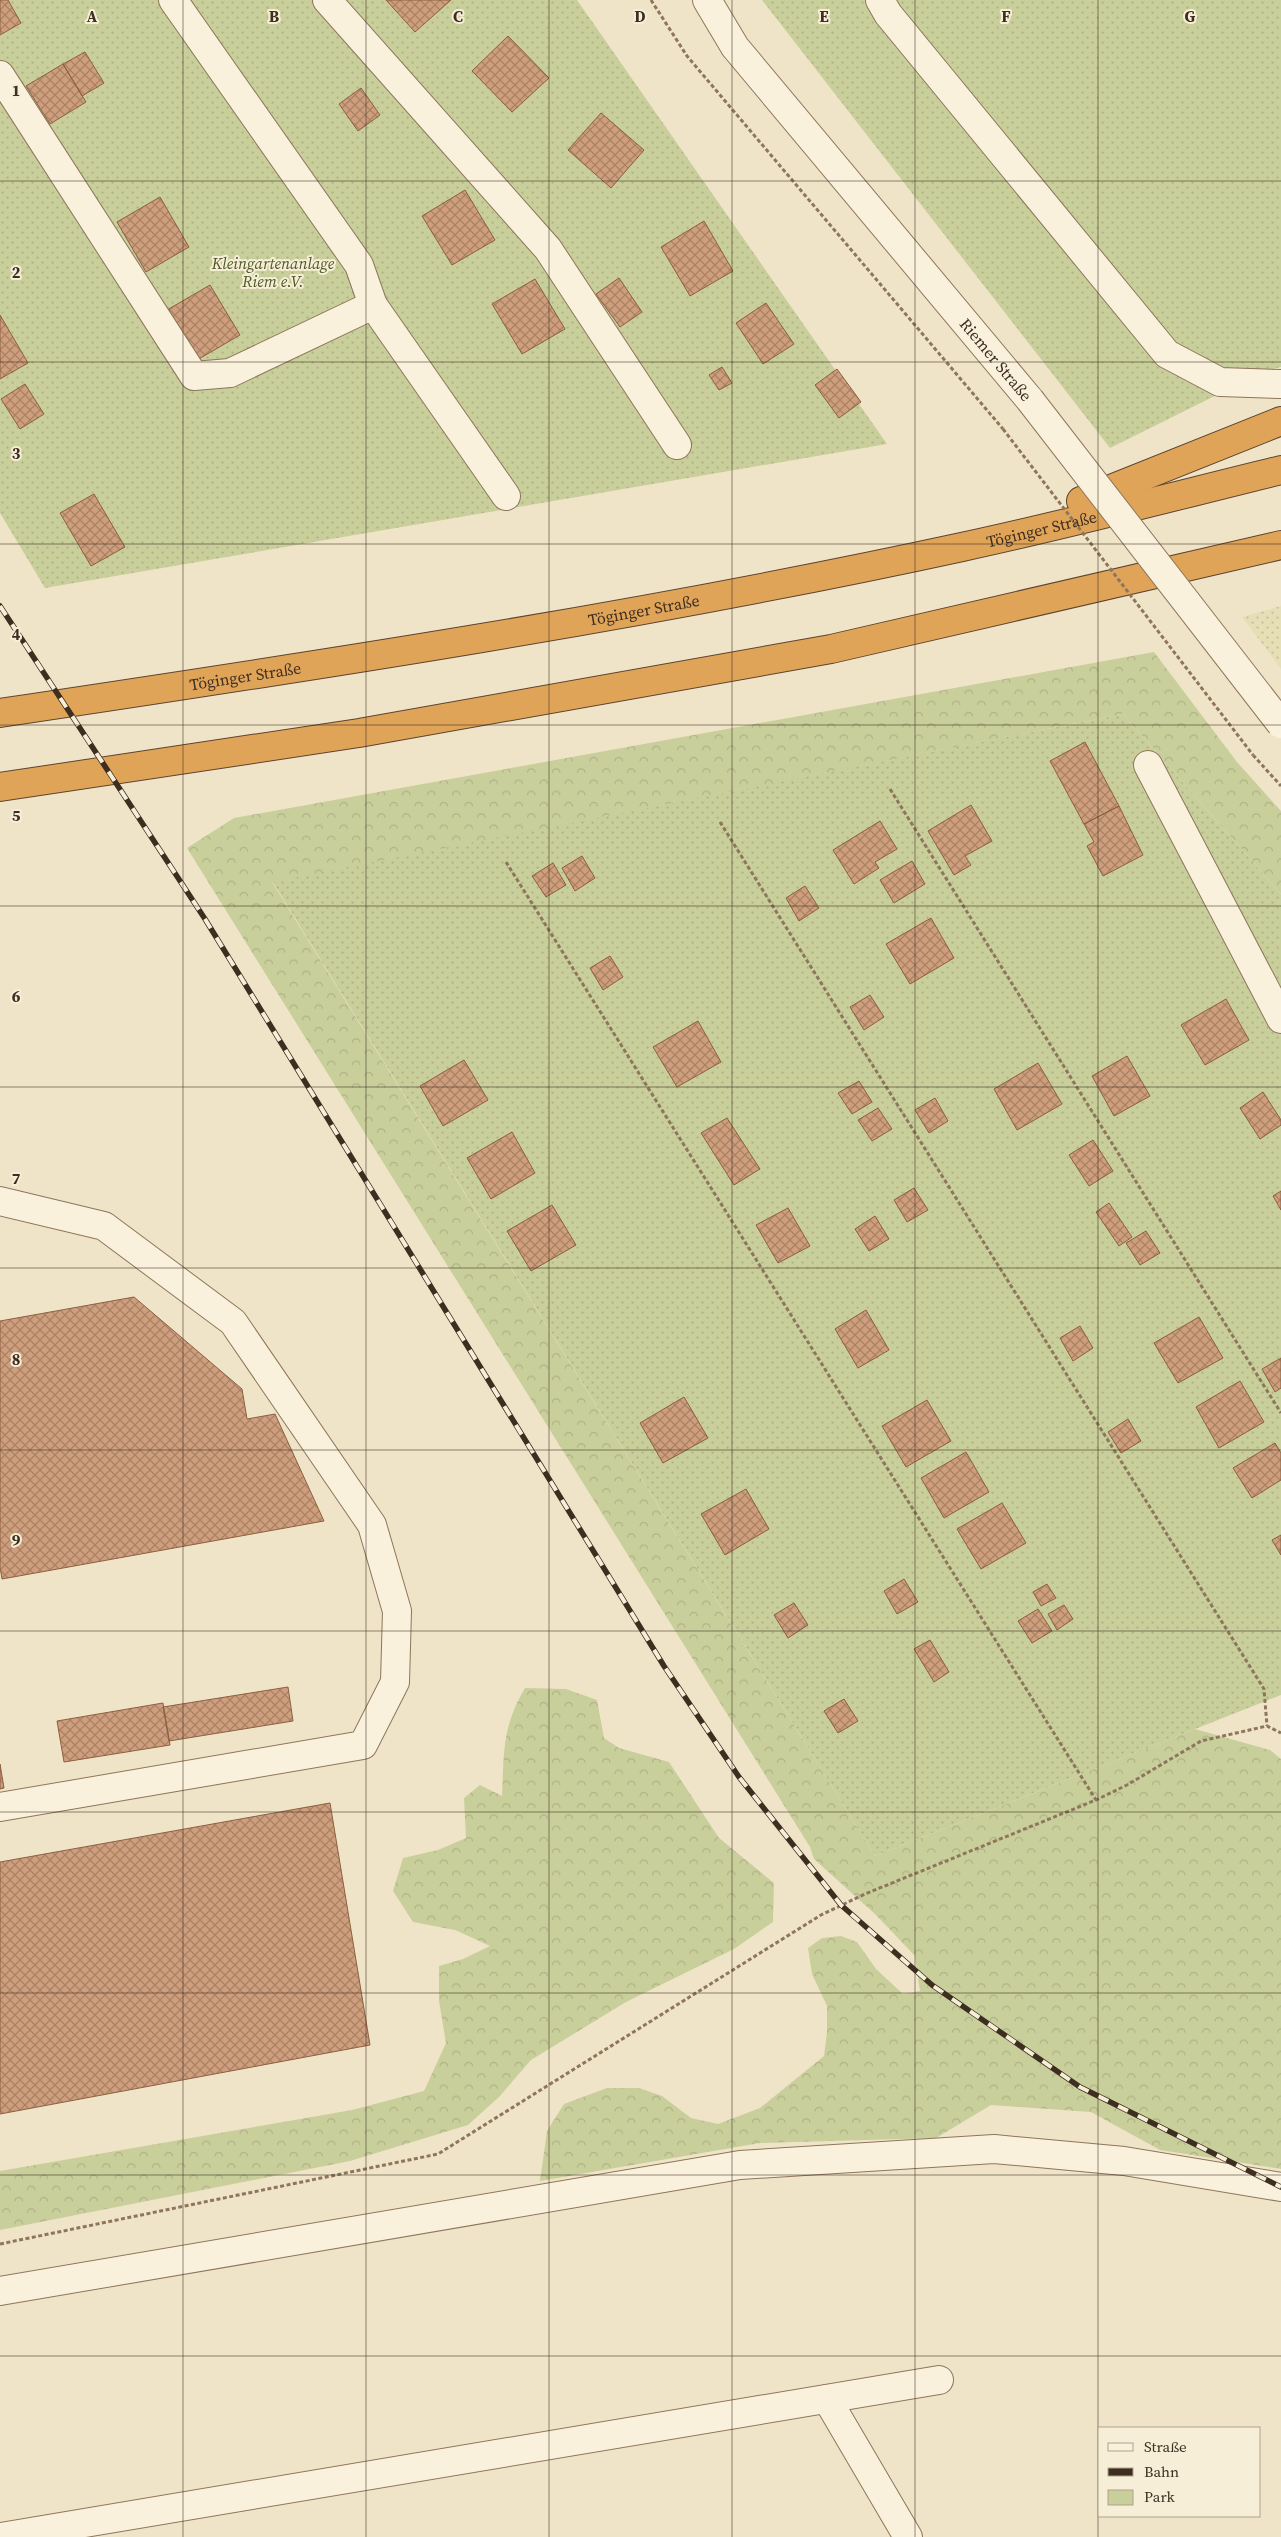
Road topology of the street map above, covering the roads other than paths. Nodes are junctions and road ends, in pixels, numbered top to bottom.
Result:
1 (173, 0) edge
2 (327, 0) edge
3 (707, 0) edge
4 (880, 0) edge
5 (0, 75) edge
6 (373, 305) junction
7 (1281, 384) edge
8 (1281, 421) edge
9 (677, 445) dead end
10 (1281, 470) edge
11 (506, 496) dead end
12 (1281, 545) edge
13 (966, 547) junction
14 (0, 713) edge
15 (1281, 724) edge
16 (1148, 765) dead end
17 (0, 787) edge
18 (1281, 1019) edge
19 (0, 1200) edge
20 (0, 1806) edge
21 (1281, 2187) edge
22 (0, 2291) edge
23 (939, 2380) dead end
24 (827, 2399) junction
25 (1, 2537) edge
26 (908, 2537) edge

1 - 6 street
2 - 9 street
3 - 15 street, Riemer Straße, bridge
4 - 7 street
5 - 6 street
6 - 11 street
8 - 13 highway
10 - 13 highway, Töginger Straße
12 - 17 highway
13 - 14 highway, Töginger Straße
16 - 18 street
19 - 20 street
21 - 22 street
23 - 24 street
24 - 25 street
24 - 26 street

